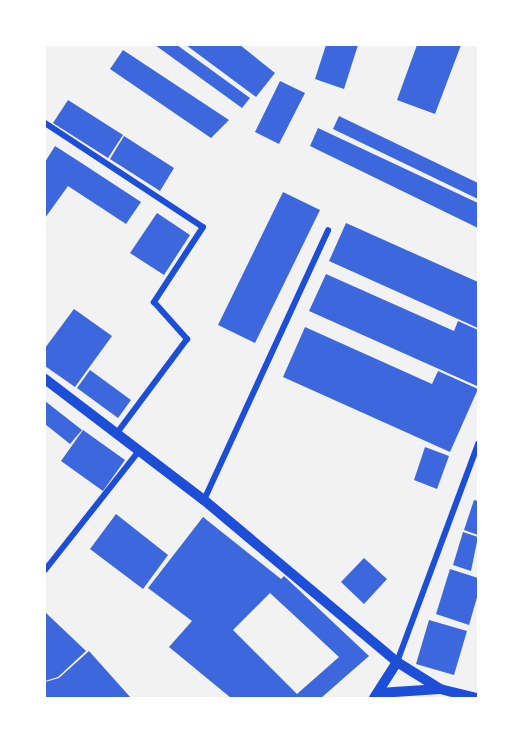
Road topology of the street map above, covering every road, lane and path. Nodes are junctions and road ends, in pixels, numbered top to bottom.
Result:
1 (45, 123) edge
2 (328, 230) dead end
3 (45, 379) edge
4 (117, 433) junction
5 (478, 444) edge
6 (139, 451) junction
7 (204, 500) junction
8 (45, 570) edge
9 (397, 662) junction
10 (440, 688) junction
11 (376, 696) edge
12 (476, 698) edge

1 - 4 street
2 - 7 street
3 - 4 main road
4 - 6 main road
5 - 9 street
6 - 7 main road
6 - 8 street
7 - 9 main road
9 - 10 main road
9 - 11 main road
10 - 11 main road
10 - 12 main road

